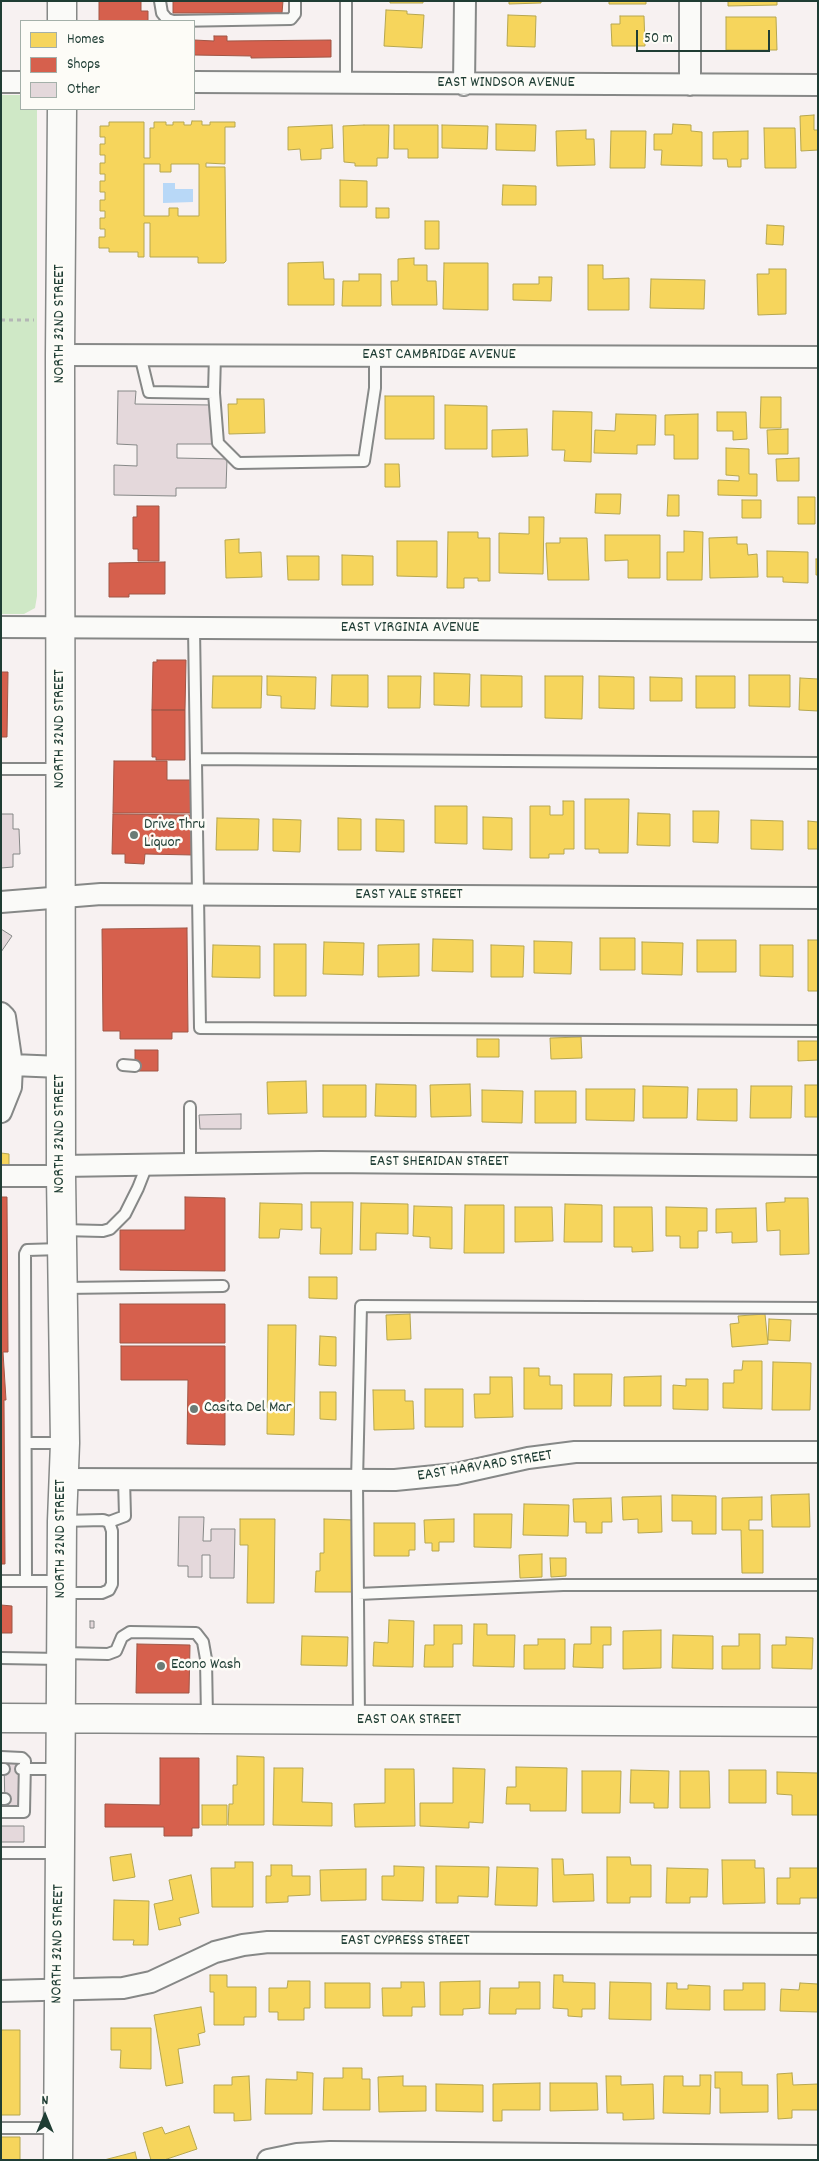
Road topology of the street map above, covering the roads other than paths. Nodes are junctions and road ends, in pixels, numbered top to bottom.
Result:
1 (62, 1) edge
2 (160, 1) edge
3 (295, 1) edge
4 (346, 1) edge
5 (465, 1) edge
6 (690, 1) edge
7 (62, 20) edge
8 (178, 20) edge
9 (195, 21) edge
10 (1, 82) edge
11 (20, 82) edge
12 (195, 82) edge
13 (346, 82) junction
14 (464, 84) junction
15 (690, 85) junction
16 (818, 85) edge
17 (62, 110) edge
18 (60, 354) junction
19 (140, 355) junction
20 (215, 355) junction
21 (375, 356) junction
22 (818, 357) edge
23 (214, 393) junction
24 (1, 627) edge
25 (61, 628) junction
26 (194, 628) junction
27 (818, 631) edge
28 (197, 758) junction
29 (818, 763) edge
30 (1, 769) edge
31 (61, 769) junction
32 (199, 894) junction
33 (61, 898) junction
34 (818, 898) edge
35 (1, 902) edge
36 (1, 1013) edge
37 (818, 1031) edge
38 (12, 1065) junction
39 (123, 1065) dead end
40 (135, 1066) dead end
41 (61, 1067) junction
42 (190, 1107) dead end
43 (1, 1112) edge
44 (147, 1164) junction
45 (190, 1164) junction
46 (818, 1166) edge
47 (61, 1171) junction
48 (1, 1176) edge
49 (62, 1239) junction
50 (223, 1286) dead end
51 (62, 1288) junction
52 (818, 1308) edge
53 (26, 1444) junction
54 (64, 1444) junction
55 (818, 1452) edge
56 (62, 1479) junction
57 (124, 1479) junction
58 (357, 1481) junction
59 (62, 1521) junction
60 (109, 1522) junction
61 (26, 1580) junction
62 (1, 1581) edge
63 (818, 1585) edge
64 (62, 1587) junction
65 (358, 1594) junction
66 (61, 1656) junction
67 (1, 1658) edge
68 (1, 1718) edge
69 (61, 1719) junction
70 (208, 1720) junction
71 (359, 1720) junction
72 (818, 1722) edge
73 (1, 1757) edge
74 (23, 1769) junction
75 (60, 1769) junction
76 (1, 1812) edge
77 (1, 1853) edge
78 (60, 1853) junction
79 (818, 1944) edge
80 (1, 1991) edge
81 (58, 1991) junction
82 (1, 2128) edge
83 (58, 2128) junction
84 (818, 2156) edge
85 (58, 2160) edge
86 (268, 2160) edge

1 - 7 main road
2 - 8 lane
3 - 9 lane
4 - 13 lane
5 - 14 street
6 - 15 street
10 - 11 street
12 - 13 street, EAST WINDSOR AVENUE
13 - 14 street, EAST WINDSOR AVENUE
14 - 15 street, EAST WINDSOR AVENUE
15 - 16 street, EAST WINDSOR AVENUE
17 - 18 main road, NORTH 32ND STREET
18 - 19 street, EAST CAMBRIDGE AVENUE
18 - 25 main road, NORTH 32ND STREET
19 - 20 street, EAST CAMBRIDGE AVENUE
19 - 23 lane
20 - 21 street, EAST CAMBRIDGE AVENUE
20 - 23 lane
21 - 22 street, EAST CAMBRIDGE AVENUE
21 - 23 lane
24 - 25 street, EAST VIRGINIA AVENUE
25 - 26 street, EAST VIRGINIA AVENUE
25 - 31 main road, NORTH 32ND STREET
26 - 27 street, EAST VIRGINIA AVENUE
26 - 28 lane
28 - 29 lane
28 - 32 lane
30 - 31 lane
31 - 33 main road, NORTH 32ND STREET
32 - 33 street, EAST YALE STREET
32 - 34 street, EAST YALE STREET
32 - 37 lane
33 - 35 street, EAST YALE STREET
33 - 41 main road, NORTH 32ND STREET
36 - 38 street
38 - 41 street
38 - 43 street
39 - 40 lane
41 - 47 main road, NORTH 32ND STREET
42 - 45 lane
44 - 45 street, EAST SHERIDAN STREET
44 - 47 street, EAST SHERIDAN STREET
44 - 49 lane
45 - 46 street, EAST SHERIDAN STREET
47 - 48 street, EAST SHERIDAN STREET
47 - 49 main road, NORTH 32ND STREET
49 - 51 main road, NORTH 32ND STREET
49 - 53 lane
50 - 51 lane
51 - 54 main road, NORTH 32ND STREET
52 - 58 lane
53 - 54 lane
53 - 61 lane
54 - 56 main road, NORTH 32ND STREET
55 - 58 street, EAST HARVARD STREET
56 - 57 street, EAST HARVARD STREET
56 - 59 main road, NORTH 32ND STREET
57 - 58 street, EAST HARVARD STREET
57 - 60 lane
58 - 65 lane
59 - 60 lane
59 - 64 main road, NORTH 32ND STREET
60 - 64 lane
61 - 62 lane
61 - 64 lane
63 - 65 lane
64 - 66 main road, NORTH 32ND STREET
65 - 71 lane
66 - 67 lane
66 - 69 main road, NORTH 32ND STREET
66 - 70 lane
68 - 69 main road, EAST OAK STREET
69 - 70 main road, EAST OAK STREET
69 - 75 main road, NORTH 32ND STREET
70 - 71 main road, EAST OAK STREET
71 - 72 main road, EAST OAK STREET
73 - 74 lane
74 - 75 lane
74 - 76 lane
75 - 78 main road, NORTH 32ND STREET
77 - 78 lane
78 - 81 main road, NORTH 32ND STREET
79 - 81 street, EAST CYPRESS STREET
80 - 81 street, EAST CYPRESS STREET
81 - 83 main road, NORTH 32ND STREET
82 - 83 lane
83 - 85 main road, NORTH 32ND STREET
84 - 86 street

